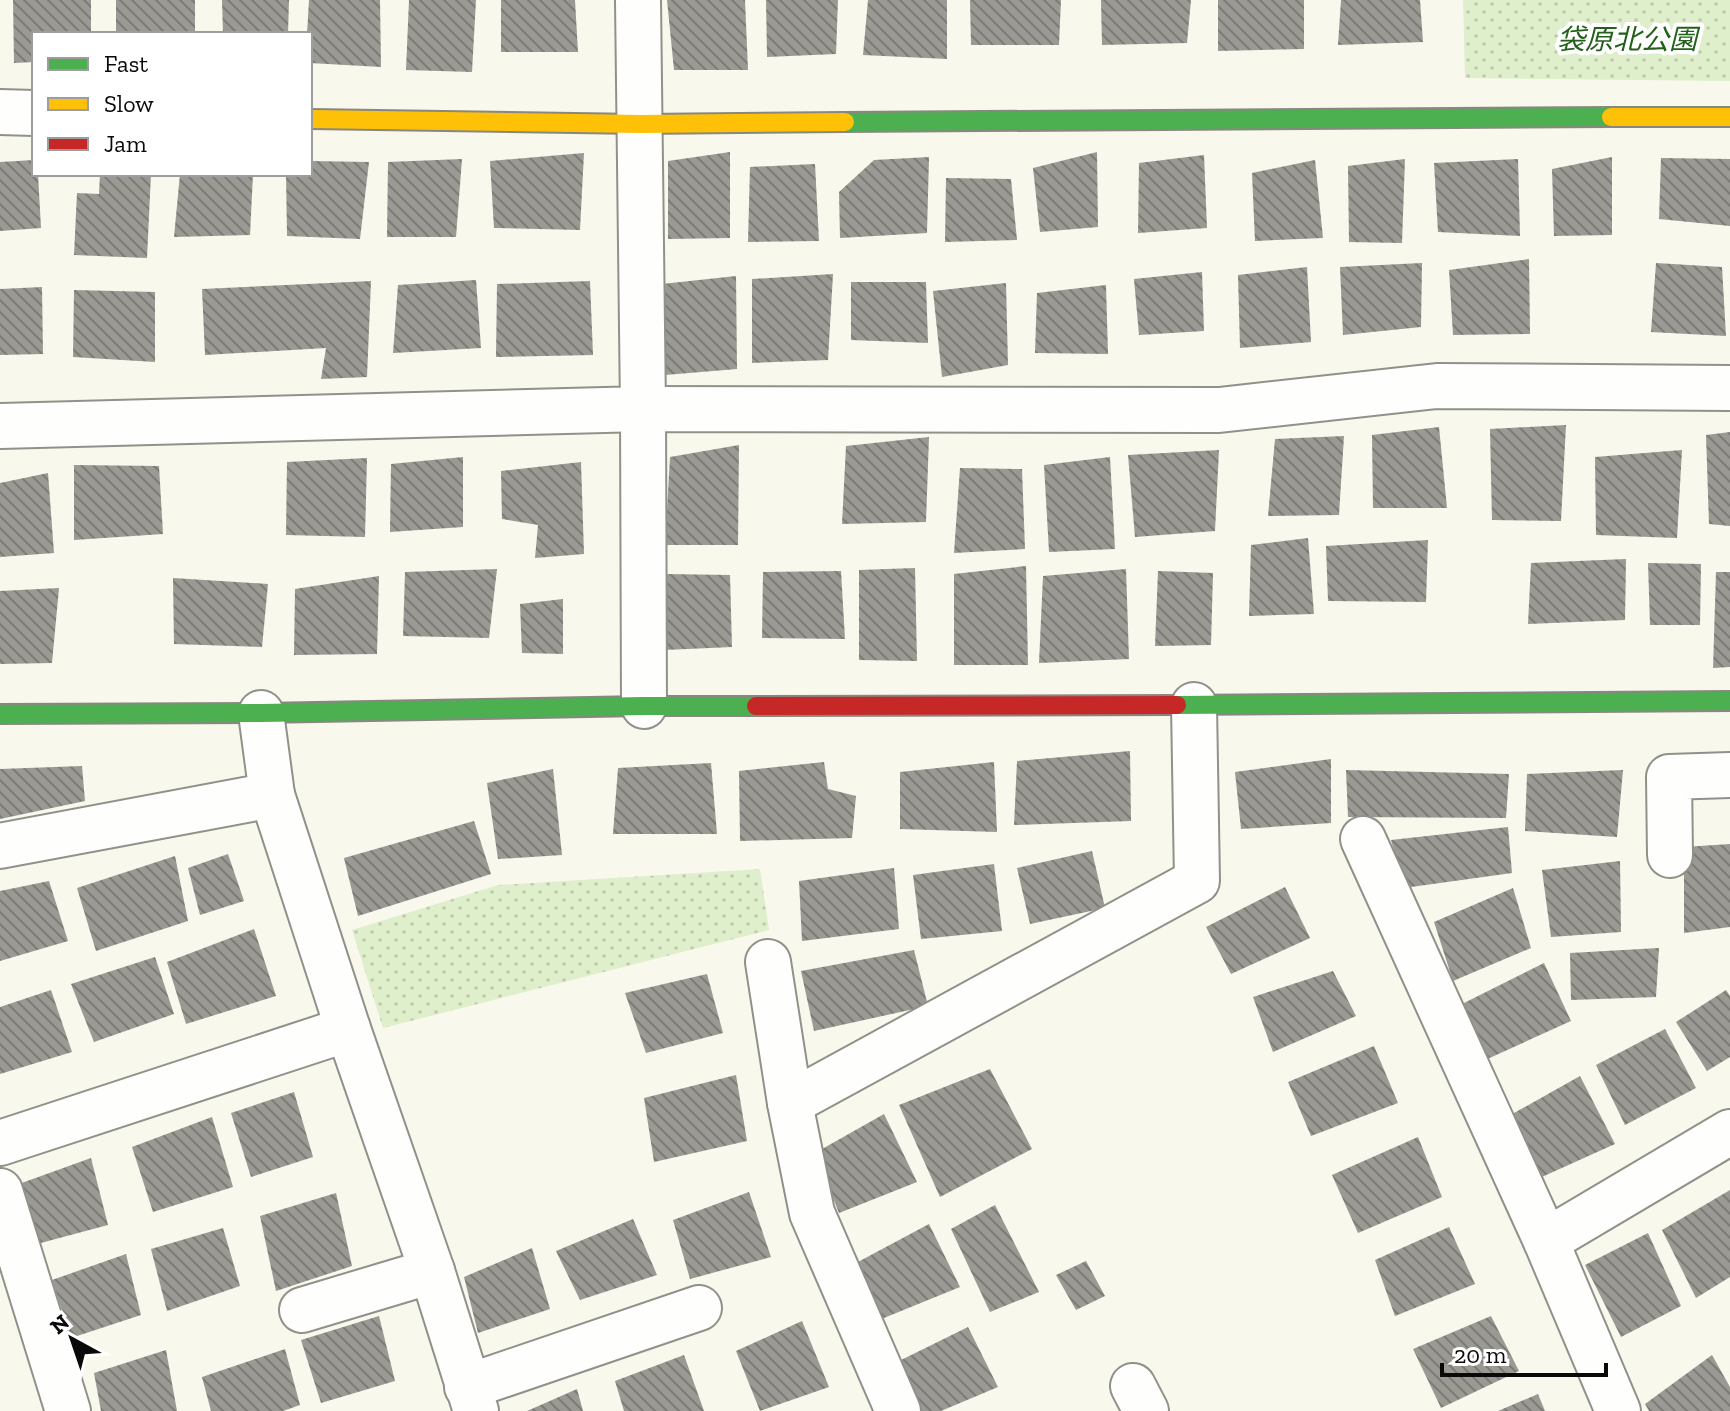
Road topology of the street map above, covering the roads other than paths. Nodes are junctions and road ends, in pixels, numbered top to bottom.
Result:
1 (638, 0) edge
2 (0, 112) edge
3 (32, 113) edge
4 (1730, 117) edge
5 (312, 119) edge
6 (640, 124) junction
7 (1730, 388) edge
8 (643, 409) junction
9 (0, 426) edge
10 (1730, 701) edge
11 (1194, 705) junction
12 (644, 706) junction
13 (261, 713) junction
14 (0, 714) edge
15 (1730, 775) edge
16 (272, 795) junction
17 (1363, 839) dead end
18 (0, 846) edge
19 (1670, 855) dead end
20 (768, 962) dead end
21 (348, 1029) junction
22 (790, 1103) junction
23 (1730, 1132) edge
24 (0, 1143) edge
25 (0, 1191) edge
26 (1546, 1241) junction
27 (432, 1271) junction
28 (699, 1308) dead end
29 (302, 1310) dead end
30 (471, 1399) edge
31 (68, 1411) edge
32 (898, 1411) edge
33 (1618, 1411) edge

1 - 6 street
2 - 3 street
4 - 6 street
5 - 6 street
6 - 8 street
7 - 8 street
8 - 9 street
8 - 12 street
10 - 11 street
11 - 12 street
11 - 22 street
12 - 13 street
13 - 14 street
13 - 16 street
15 - 19 street
16 - 18 street
16 - 21 street
17 - 26 street
20 - 22 street
21 - 24 street
21 - 27 street
22 - 32 street
23 - 26 street
25 - 31 street
26 - 33 street
27 - 29 street
27 - 30 street
28 - 30 street

